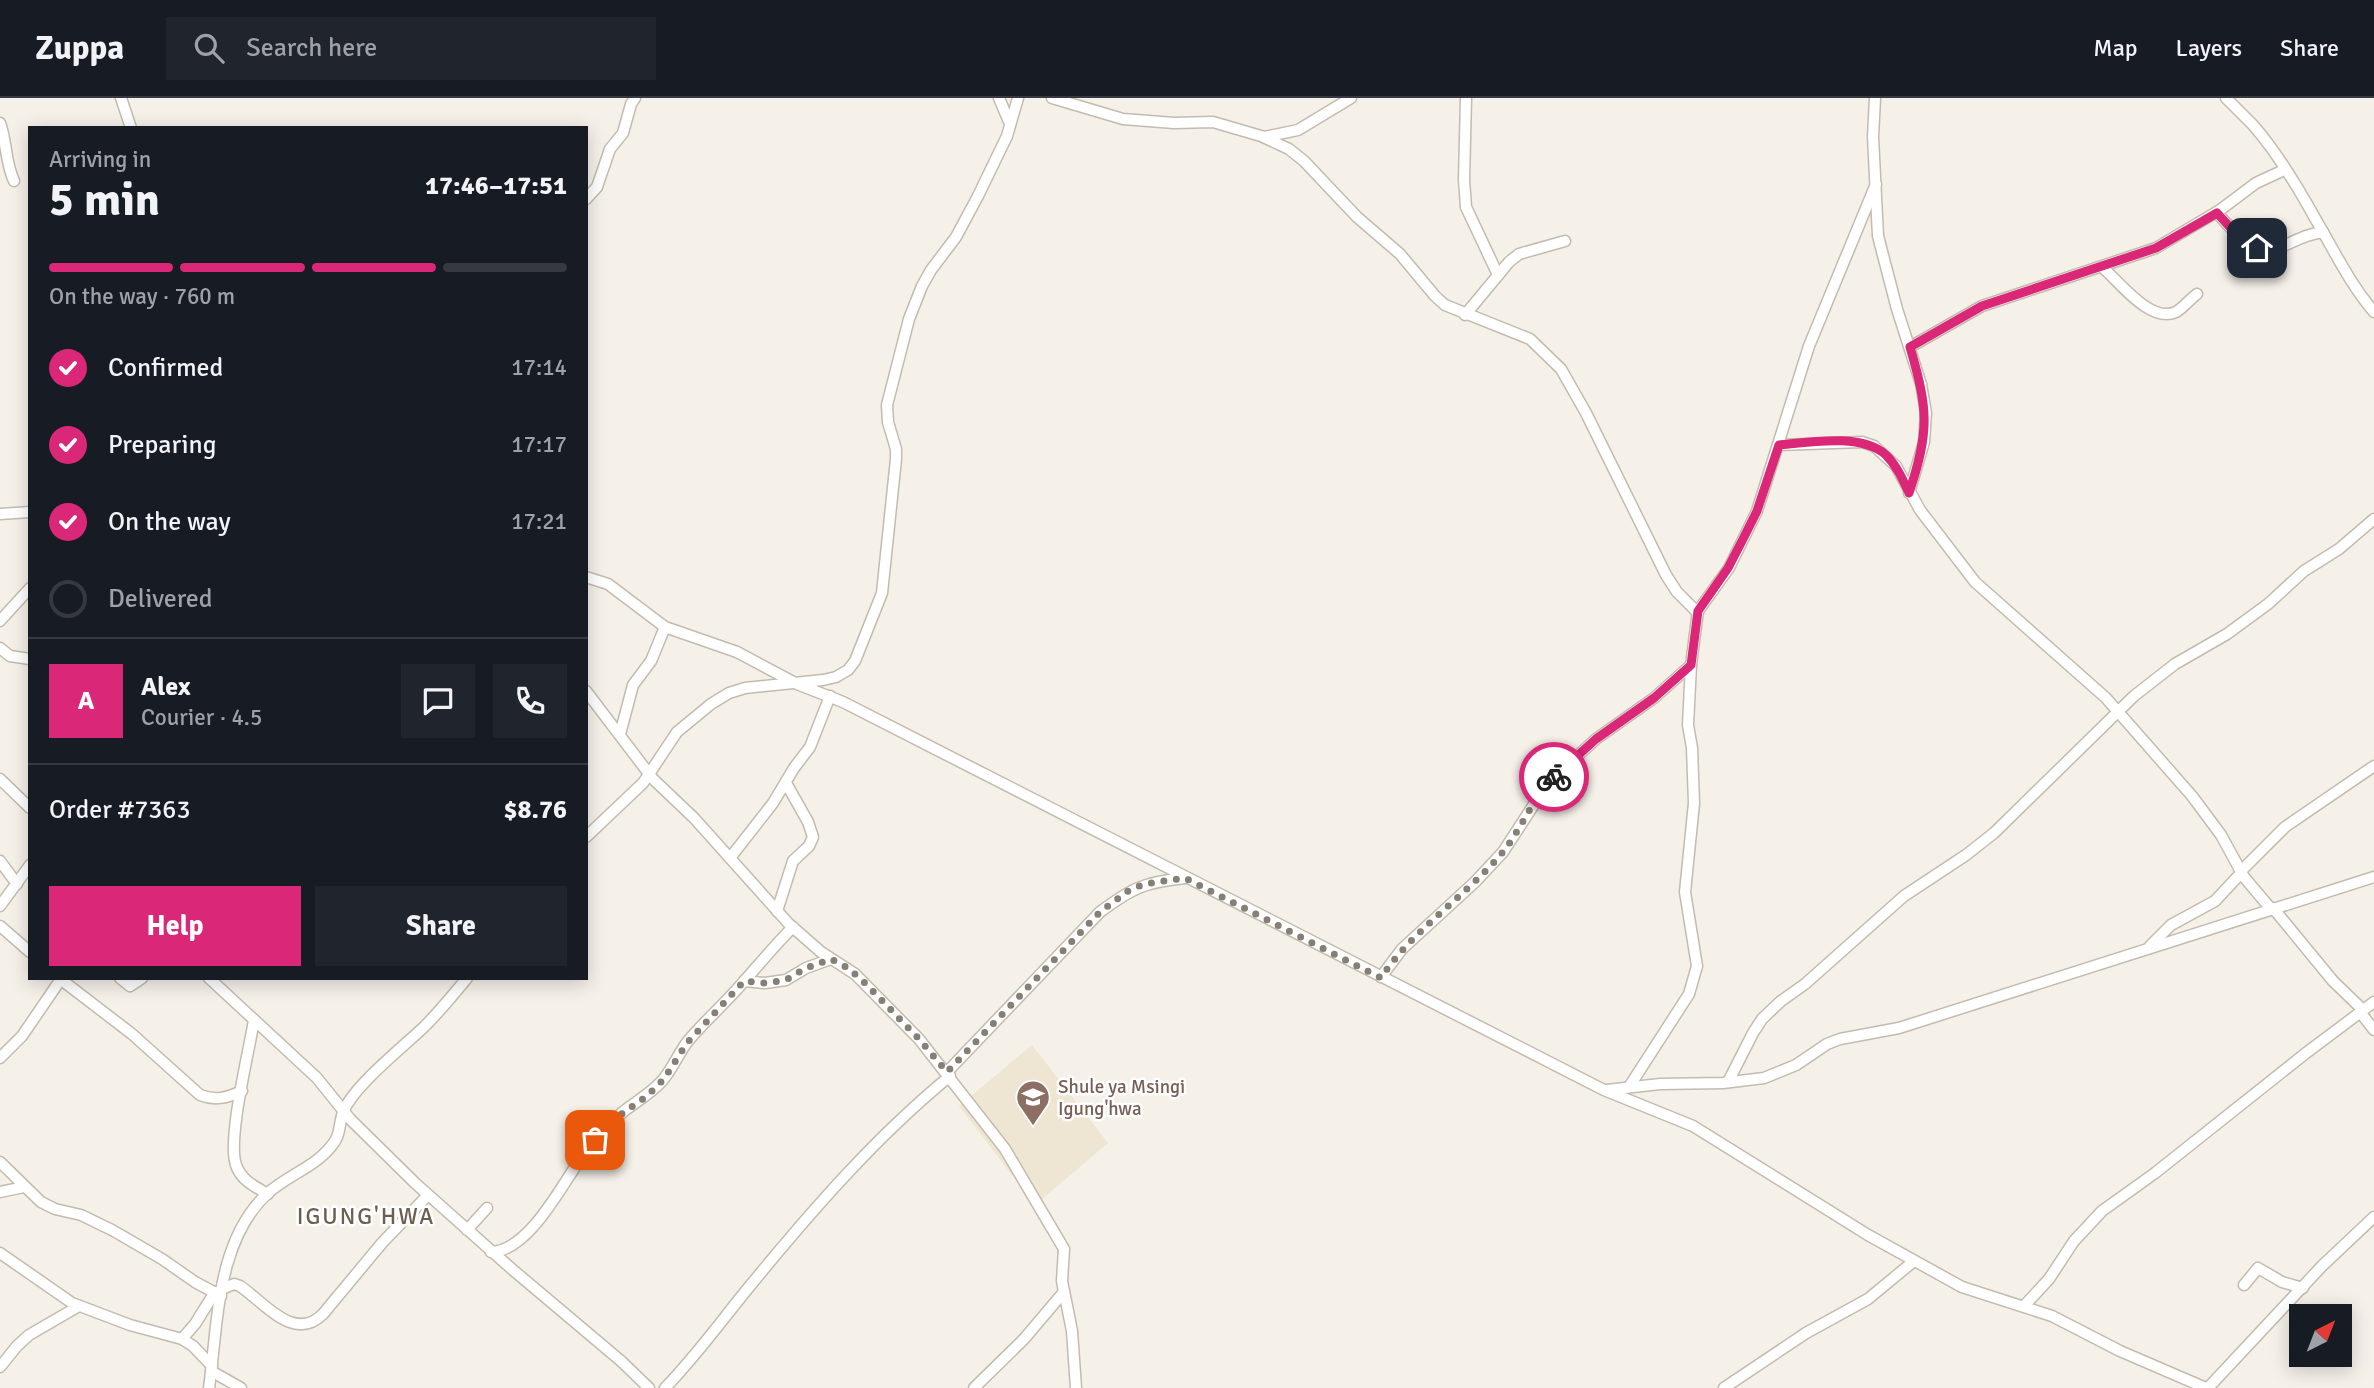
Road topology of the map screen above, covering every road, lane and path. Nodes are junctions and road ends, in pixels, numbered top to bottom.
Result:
1 (121, 98) edge
2 (635, 98) edge
3 (999, 98) edge
4 (1018, 98) edge
5 (1052, 98) edge
6 (1351, 98) edge
7 (1466, 98) edge
8 (1875, 98) edge
9 (2226, 98) edge
10 (0, 123) edge
11 (1010, 125) junction
12 (130, 126) edge
13 (1264, 137) junction
14 (2284, 170) junction
15 (14, 181) dead end
16 (1877, 184) junction
17 (588, 197) edge
18 (2217, 213) junction
19 (2323, 232) junction
20 (1565, 241) dead end
21 (2102, 267) junction
22 (1498, 275) junction
23 (2197, 293) dead end
24 (2374, 312) edge
25 (1465, 315) junction
26 (1910, 347) junction
27 (1779, 445) junction
28 (1909, 493) junction
29 (28, 512) edge
30 (0, 514) edge
31 (2374, 519) edge
32 (588, 578) edge
33 (28, 590) edge
34 (1698, 613) junction
35 (0, 621) edge
36 (665, 627) junction
37 (0, 648) edge
38 (28, 659) edge
39 (1691, 665) junction
40 (797, 684) junction
41 (588, 694) edge
42 (830, 696) junction
43 (2118, 711) junction
44 (620, 734) junction
45 (2374, 766) edge
46 (650, 775) junction
47 (0, 779) edge
48 (786, 783) junction
49 (28, 806) edge
50 (588, 835) edge
51 (730, 858) junction
52 (0, 861) edge
53 (28, 868) edge
54 (2241, 871) junction
55 (2374, 877) edge
56 (1185, 878) junction
57 (16, 884) junction
58 (0, 906) edge
59 (2272, 908) junction
60 (777, 911) junction
61 (0, 926) edge
62 (793, 927) junction
63 (2148, 948) junction
64 (28, 950) edge
65 (831, 959) junction
66 (1381, 978) junction
67 (60, 980) edge
68 (62, 980) edge
69 (122, 980) edge
70 (139, 980) edge
71 (211, 980) edge
72 (465, 980) edge
73 (744, 981) junction
74 (2374, 1002) edge
75 (2362, 1011) junction
76 (254, 1020) junction
77 (2374, 1030) edge
78 (4, 1044) edge
79 (0, 1058) edge
80 (948, 1074) junction
81 (1728, 1082) junction
82 (1629, 1087) junction
83 (1604, 1090) junction
84 (242, 1091) junction
85 (344, 1110) junction
86 (0, 1162) edge
87 (24, 1187) junction
88 (0, 1192) edge
89 (268, 1194) junction
90 (428, 1195) junction
91 (487, 1208) dead end
92 (2374, 1217) edge
93 (467, 1230) junction
94 (491, 1252) junction
95 (0, 1253) edge
96 (1914, 1261) junction
97 (2244, 1284) dead end
98 (2303, 1289) junction
99 (220, 1292) junction
100 (1063, 1293) junction
101 (79, 1306) junction
102 (2024, 1306) junction
103 (182, 1339) junction
104 (0, 1367) edge
105 (211, 1368) junction
106 (209, 1388) edge
107 (241, 1388) edge
108 (649, 1388) edge
109 (665, 1388) edge
110 (975, 1388) edge
111 (1076, 1388) edge
112 (1724, 1388) edge
113 (2207, 1388) edge

1 - 12 street
2 - 17 street
3 - 11 street
4 - 11 street
5 - 13 street
6 - 13 street
7 - 22 street
8 - 16 street
9 - 14 street
10 - 15 street
11 - 40 street
13 - 25 street
14 - 18 street
14 - 19 street
16 - 26 street
16 - 27 street
18 - 19 street
18 - 21 street
19 - 24 street
20 - 22 street
21 - 23 street
21 - 26 street
22 - 25 street
25 - 34 street
26 - 28 street
27 - 28 street
27 - 34 street
28 - 43 street
29 - 30 street
31 - 43 street
32 - 36 street
33 - 35 street
34 - 39 street
36 - 40 street
36 - 44 street
37 - 38 street
39 - 66 street
39 - 82 street
40 - 42 street
40 - 46 street
41 - 44 street
42 - 48 street
42 - 56 street
43 - 54 street
43 - 81 street
44 - 46 street
45 - 54 street
46 - 50 street
46 - 51 street
47 - 49 street
48 - 51 street
48 - 60 street
51 - 60 street
52 - 57 street
53 - 57 street
54 - 59 street
54 - 63 street
55 - 59 street
56 - 66 street
56 - 80 street
57 - 58 street
59 - 63 street
59 - 75 street
60 - 62 street
61 - 64 street
62 - 65 street
62 - 73 street
63 - 81 street
65 - 73 street
65 - 80 street
66 - 83 street
67 - 78 street
68 - 84 street
69 - 70 street
71 - 76 street
72 - 85 street
73 - 94 street
74 - 75 street
75 - 77 street
75 - 102 street
76 - 84 street
76 - 85 street
78 - 79 street
80 - 100 street
80 - 109 street
81 - 82 street
82 - 83 street
83 - 96 street
84 - 89 street
85 - 89 street
85 - 90 street
86 - 87 street
87 - 88 street
87 - 99 street
89 - 99 street
90 - 93 street
90 - 99 street
91 - 93 street
92 - 98 street
93 - 94 street
94 - 108 street
95 - 101 street
96 - 102 street
96 - 112 street
97 - 98 street
98 - 113 street
99 - 103 street
99 - 105 street
100 - 110 street
100 - 111 street
101 - 103 street
101 - 104 street
102 - 113 street
103 - 105 street
105 - 106 street
105 - 107 street

